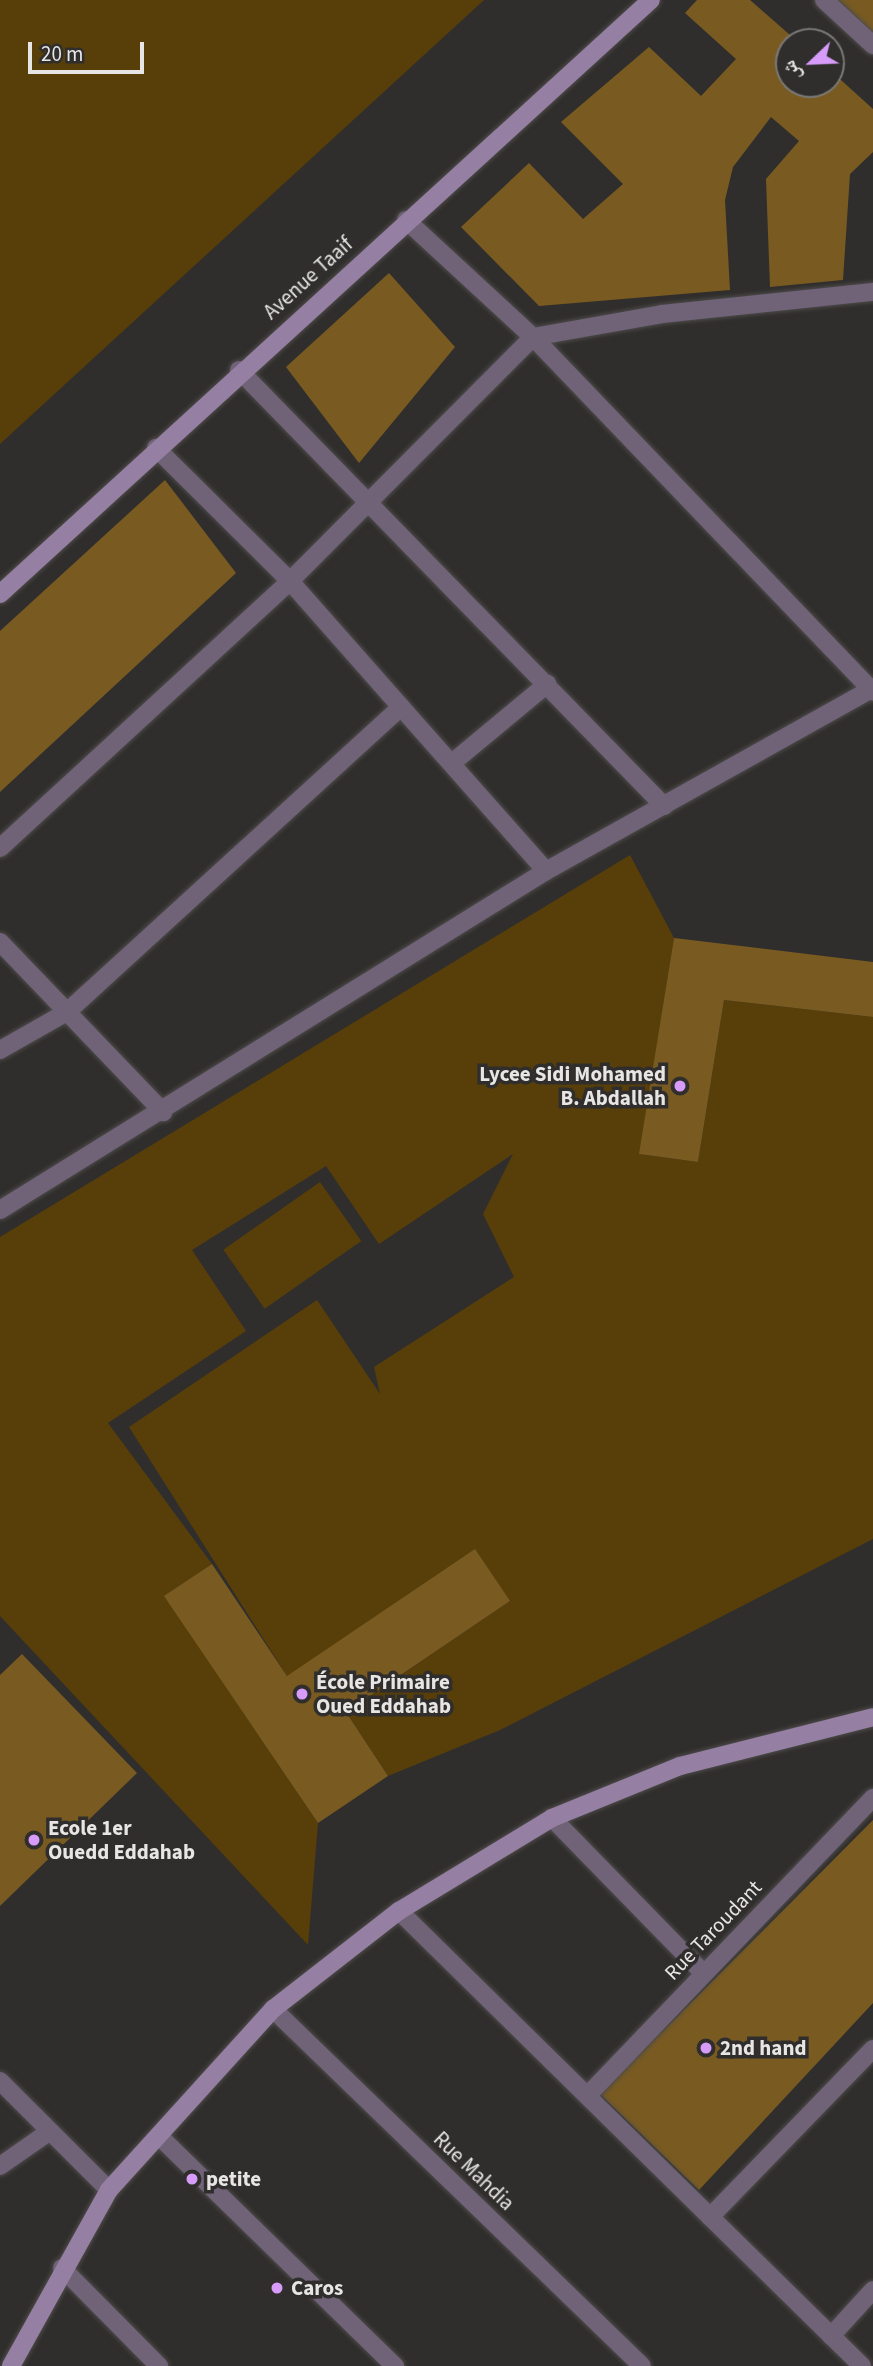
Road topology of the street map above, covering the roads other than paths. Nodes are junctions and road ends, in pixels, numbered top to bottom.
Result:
1 (651, 0) edge
2 (824, 0) edge
3 (873, 45) edge
4 (406, 220) junction
5 (873, 292) edge
6 (533, 337) junction
7 (239, 370) junction
8 (156, 448) junction
9 (370, 498) junction
10 (290, 582) junction
11 (0, 594) edge
12 (547, 684) junction
13 (873, 690) edge
14 (401, 706) junction
15 (452, 763) junction
16 (664, 806) junction
17 (0, 848) edge
18 (546, 871) junction
19 (0, 942) edge
20 (67, 1012) junction
21 (0, 1050) edge
22 (163, 1112) junction
23 (0, 1210) edge
24 (873, 1717) edge
25 (873, 1798) edge
26 (552, 1818) junction
27 (399, 1911) junction
28 (703, 1973) junction
29 (274, 2009) junction
30 (873, 2049) edge
31 (0, 2081) edge
32 (7, 2095) edge
33 (587, 2095) junction
34 (50, 2131) junction
35 (159, 2136) junction
36 (0, 2166) edge
37 (109, 2190) junction
38 (710, 2217) junction
39 (62, 2268) junction
40 (873, 2290) edge
41 (831, 2336) junction
42 (11, 2366) edge
43 (159, 2366) edge
44 (395, 2366) edge
45 (642, 2366) edge
46 (862, 2366) edge

1 - 4 street, Avenue Taaif
2 - 3 street
4 - 6 street
4 - 7 street, Avenue Taaif
5 - 6 street
6 - 9 street
6 - 13 street
7 - 8 street, Avenue Taaif
7 - 9 street
8 - 10 street
8 - 11 street, Avenue Taaif
9 - 10 street
9 - 12 street
10 - 14 street
10 - 17 street
12 - 15 street
12 - 16 street
13 - 16 street
14 - 15 street
14 - 20 street
15 - 18 street
16 - 18 street
18 - 22 street
19 - 20 street
20 - 21 street
20 - 22 street
22 - 23 street
24 - 26 street
25 - 28 street, Rue Taroudant
26 - 27 street
26 - 28 street
27 - 29 street
27 - 33 street
28 - 33 street, Rue Taroudant
29 - 35 street
29 - 45 street, Rue Mahdia
30 - 38 street
31 - 32 street
32 - 34 street
33 - 38 street
34 - 36 street
34 - 37 street
35 - 37 street
35 - 44 street
37 - 39 street
38 - 41 street
39 - 42 street
39 - 43 street
40 - 41 street
41 - 46 street

